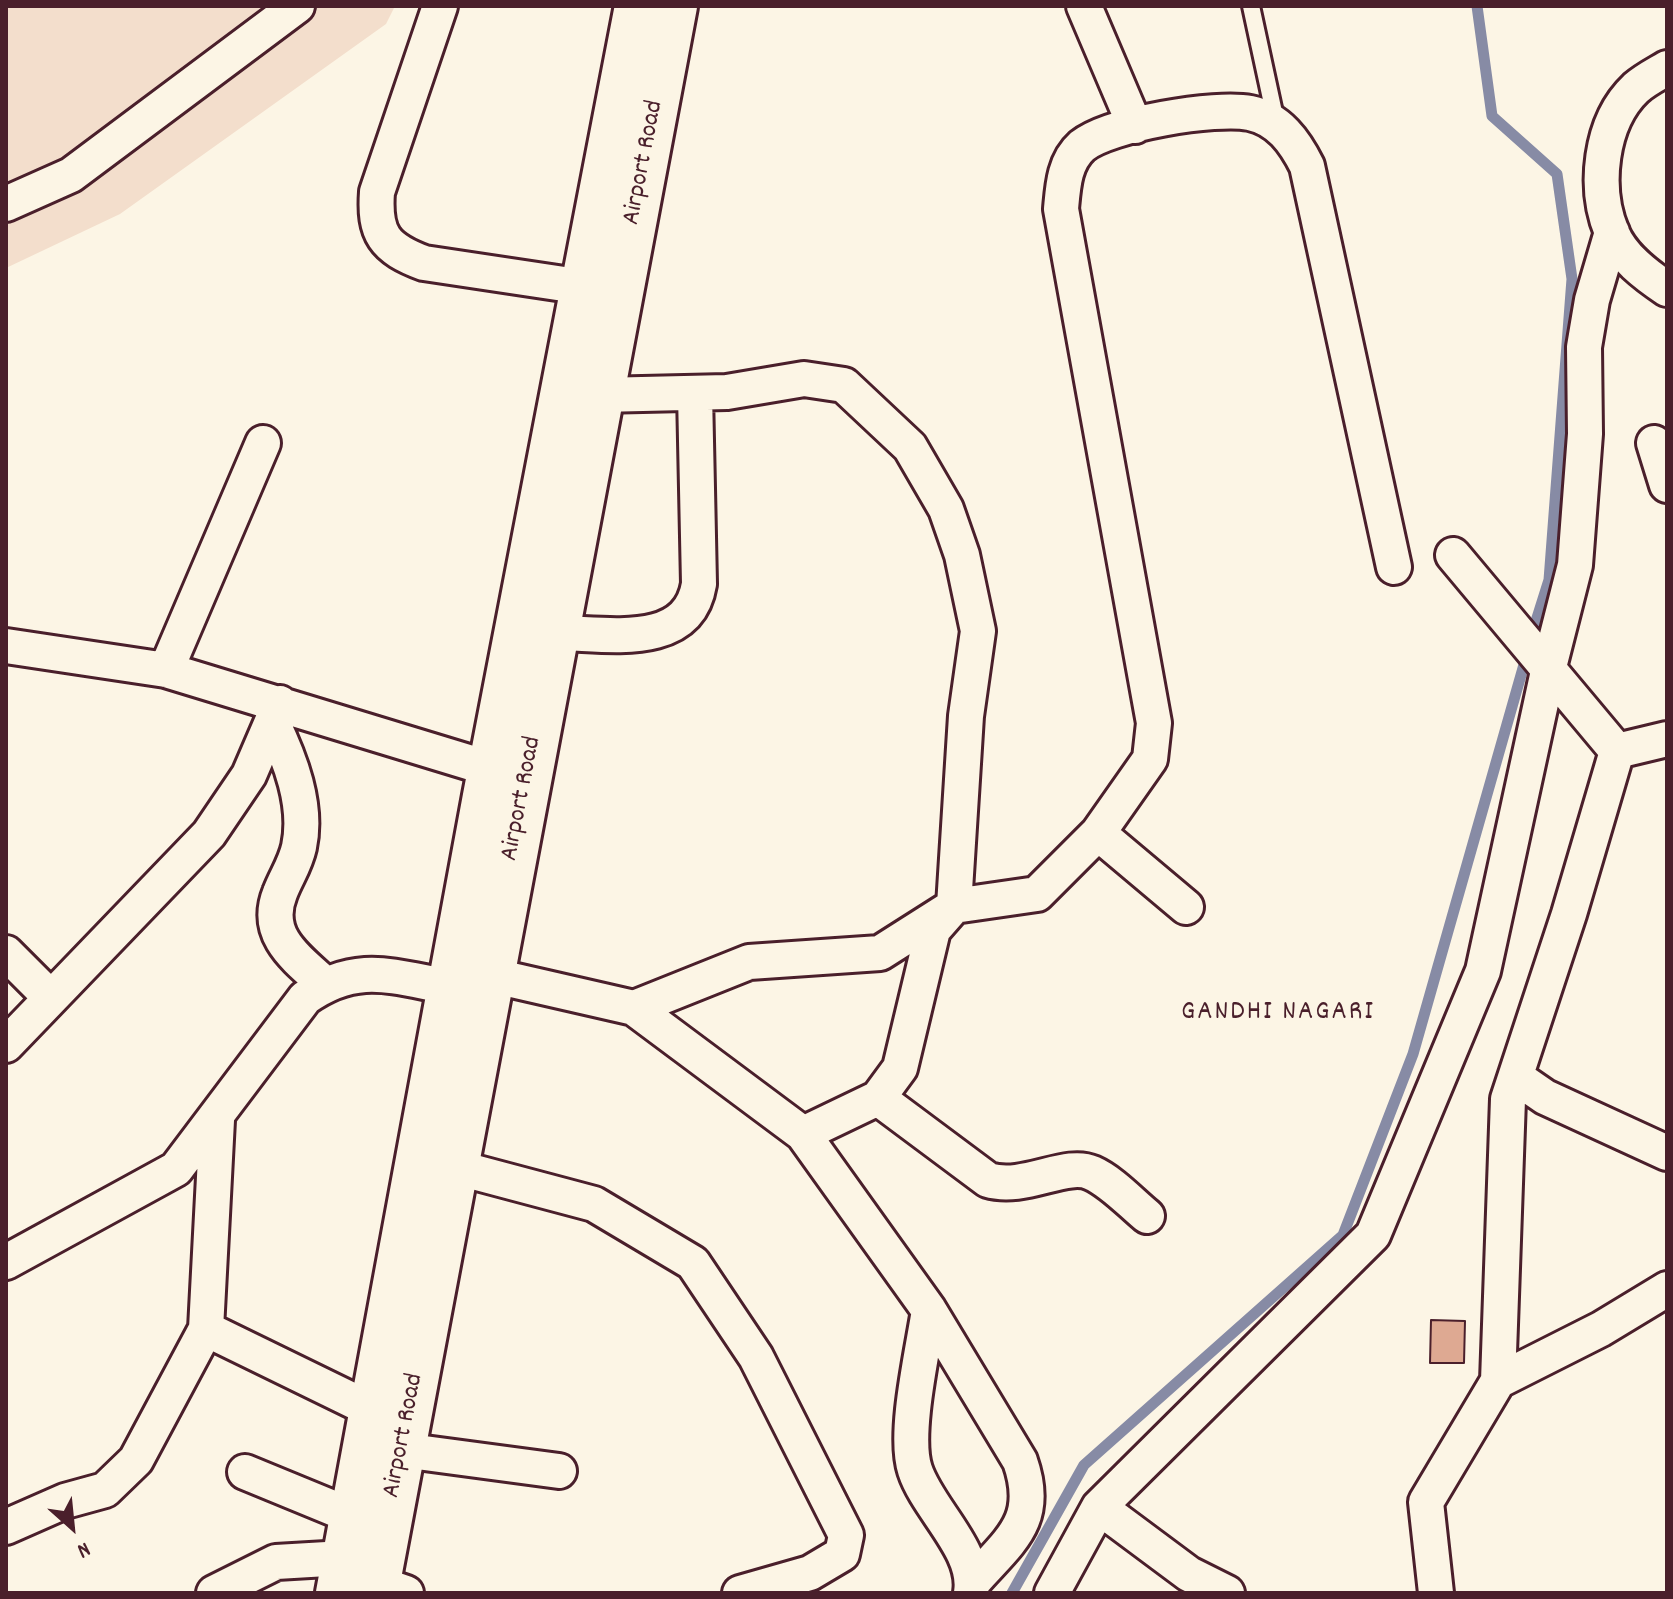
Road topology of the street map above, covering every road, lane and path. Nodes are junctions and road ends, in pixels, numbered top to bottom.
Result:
1 (297, 6) edge
2 (440, 6) edge
3 (637, 6) edge
4 (675, 6) edge
5 (1084, 6) edge
6 (1251, 6) edge
7 (1667, 68) edge
8 (1276, 125) junction
9 (1135, 126) junction
10 (6, 204) edge
11 (1612, 232) junction
12 (584, 287) junction
13 (1667, 289) edge
14 (695, 393) junction
15 (600, 395) junction
16 (263, 443) dead end
17 (1654, 443) dead end
18 (1667, 485) edge
19 (1453, 555) dead end
20 (1394, 567) dead end
21 (555, 633) junction
22 (6, 646) edge
23 (1534, 655) junction
24 (166, 670) junction
25 (276, 712) junction
26 (1667, 739) edge
27 (1617, 751) junction
28 (491, 769) junction
29 (1098, 833) junction
30 (954, 906) junction
31 (1186, 907) dead end
32 (6, 953) edge
33 (470, 981) junction
34 (325, 984) junction
35 (51, 998) junction
36 (634, 1008) junction
37 (6, 1045) edge
38 (1516, 1077) junction
39 (878, 1098) junction
40 (217, 1120) junction
41 (803, 1134) junction
42 (1667, 1153) edge
43 (455, 1167) junction
44 (1147, 1216) dead end
45 (6, 1262) edge
46 (1667, 1289) edge
47 (929, 1310) junction
48 (206, 1329) junction
49 (1498, 1381) junction
50 (372, 1410) junction
51 (402, 1450) junction
52 (559, 1471) dead end
53 (245, 1472) dead end
54 (1099, 1507) junction
55 (352, 1516) junction
56 (6, 1527) edge
57 (814, 1583) edge
58 (368, 1584) edge
59 (972, 1587) edge
60 (214, 1593) edge
61 (740, 1593) edge
62 (1052, 1593) edge
63 (1227, 1593) edge
64 (1436, 1593) edge

1 - 10 street
2 - 12 street
3 - 12 highway, Airport Road
4 - 15 highway, Airport Road
5 - 9 street
6 - 8 lane
7 - 11 street
8 - 9 street
8 - 20 street
9 - 29 street
11 - 13 street
11 - 23 street
12 - 28 highway, Airport Road
14 - 15 street
14 - 21 street
14 - 30 street
15 - 21 highway, Airport Road
16 - 24 street
17 - 18 street
19 - 23 street
21 - 33 highway, Airport Road
22 - 24 street
23 - 27 street
23 - 54 street
24 - 25 street
25 - 28 street
25 - 34 street
25 - 35 street
26 - 27 street
27 - 38 street
28 - 33 highway, Airport Road
29 - 30 street
29 - 31 street
30 - 36 street
30 - 39 street
32 - 35 street
33 - 34 street
33 - 36 street
33 - 43 highway, Airport Road
33 - 50 highway, Airport Road
34 - 40 street
35 - 37 street
36 - 41 street
38 - 42 street
38 - 49 street
39 - 41 street
39 - 44 street
40 - 45 street
40 - 48 street
41 - 47 street
43 - 51 highway, Airport Road
43 - 57 street
46 - 49 street
47 - 59 street
47 - 59 street
48 - 50 street
48 - 56 street
49 - 64 street
50 - 55 highway, Airport Road
51 - 52 street
51 - 58 highway, Airport Road
53 - 55 street
54 - 62 street
54 - 63 street
55 - 58 highway, Airport Road
57 - 61 street
58 - 60 street

